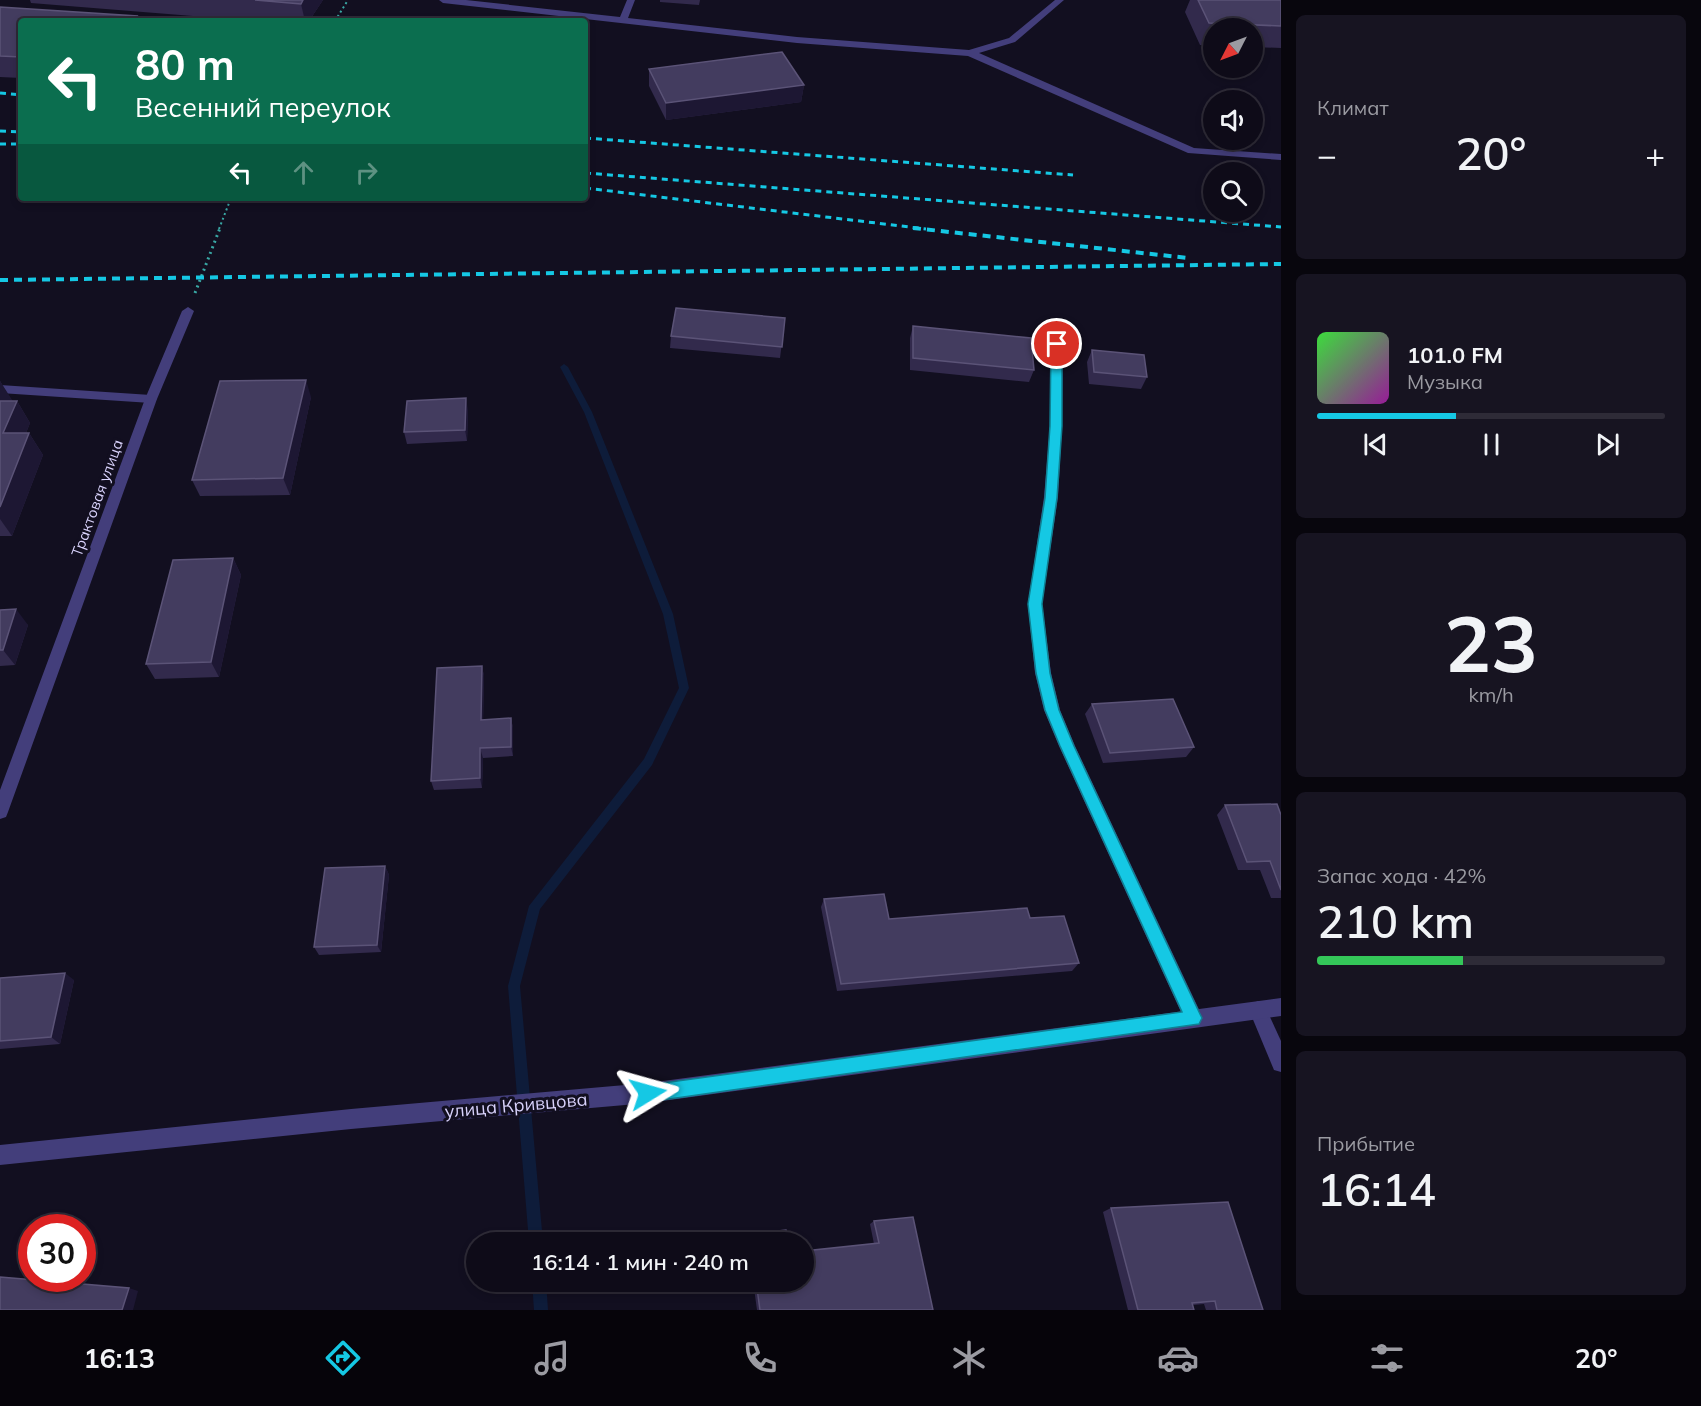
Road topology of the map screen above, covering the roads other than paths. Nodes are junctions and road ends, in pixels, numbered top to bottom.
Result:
1 (443, 0) edge
2 (631, 0) edge
3 (1060, 0) edge
4 (623, 20) junction
5 (970, 53) junction
6 (1281, 157) edge
7 (188, 311) road end
8 (1057, 344) dead end
9 (0, 389) edge
10 (151, 399) junction
11 (0, 812) edge
12 (1281, 1007) edge
13 (1258, 1010) junction
14 (1194, 1018) junction
15 (1281, 1063) edge
16 (0, 1155) edge

1 - 4 street
2 - 4 street
3 - 5 street
4 - 5 street
5 - 6 street
7 - 10 street, Трактовая улица
8 - 14 street
9 - 10 street
10 - 11 street, Трактовая улица
12 - 13 street, улица Кривцова
13 - 14 street, улица Кривцова
13 - 15 street
14 - 16 street, улица Кривцова

